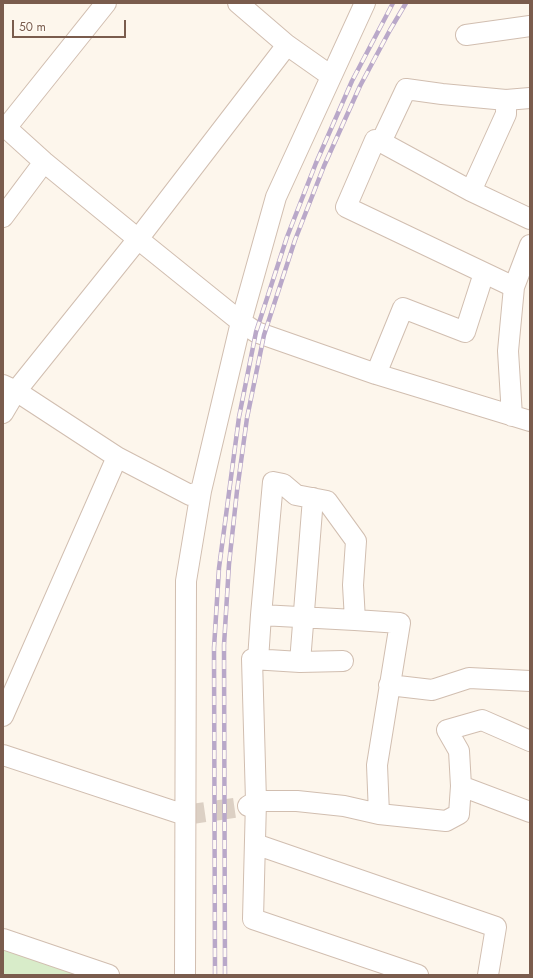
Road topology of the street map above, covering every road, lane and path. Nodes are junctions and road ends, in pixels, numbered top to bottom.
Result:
1 (106, 3) edge
2 (238, 3) edge
3 (365, 3) edge
4 (530, 26) edge
5 (466, 35) dead end
6 (287, 45) junction
7 (332, 76) junction
8 (530, 98) edge
9 (506, 100) junction
10 (5, 127) edge
11 (381, 142) junction
12 (44, 162) junction
13 (471, 191) junction
14 (3, 217) edge
15 (530, 218) edge
16 (138, 239) junction
17 (530, 245) edge
18 (484, 272) junction
19 (514, 287) junction
20 (241, 322) junction
21 (376, 374) junction
22 (9, 388) edge
23 (3, 413) edge
24 (521, 418) edge
25 (117, 457) junction
26 (201, 491) junction
27 (313, 498) junction
28 (261, 615) junction
29 (304, 617) junction
30 (355, 620) junction
31 (258, 660) junction
32 (343, 661) dead end
33 (300, 662) junction
34 (530, 681) edge
35 (389, 685) junction
36 (3, 716) edge
37 (530, 741) edge
38 (3, 755) edge
39 (461, 786) junction
40 (252, 804) junction
41 (530, 812) edge
42 (379, 814) junction
43 (185, 815) junction
44 (255, 844) junction
45 (3, 939) edge
46 (109, 975) edge
47 (185, 975) edge
48 (418, 975) edge
49 (488, 975) edge

1 - 10 street
2 - 6 street
3 - 7 street
4 - 5 street
6 - 7 street
6 - 16 street
7 - 20 street
8 - 9 street
9 - 11 street
9 - 13 street
10 - 12 street
11 - 13 street
11 - 18 street
12 - 14 street
12 - 16 street
13 - 15 street
16 - 20 street
16 - 22 street
17 - 19 street
18 - 19 street
18 - 21 street
19 - 24 street
20 - 21 street
20 - 26 street
21 - 24 street
22 - 23 street
22 - 25 street
25 - 26 street
25 - 36 street
26 - 43 street
27 - 28 street
27 - 29 street
27 - 30 street
28 - 29 street
28 - 31 street
29 - 30 street
29 - 33 street
30 - 35 street
31 - 33 street
31 - 40 street
32 - 33 street
34 - 35 street
35 - 42 street
37 - 39 street
38 - 43 street
39 - 41 street
39 - 42 street
40 - 42 street
40 - 44 street
43 - 47 street
44 - 48 street
44 - 49 street
45 - 46 street

